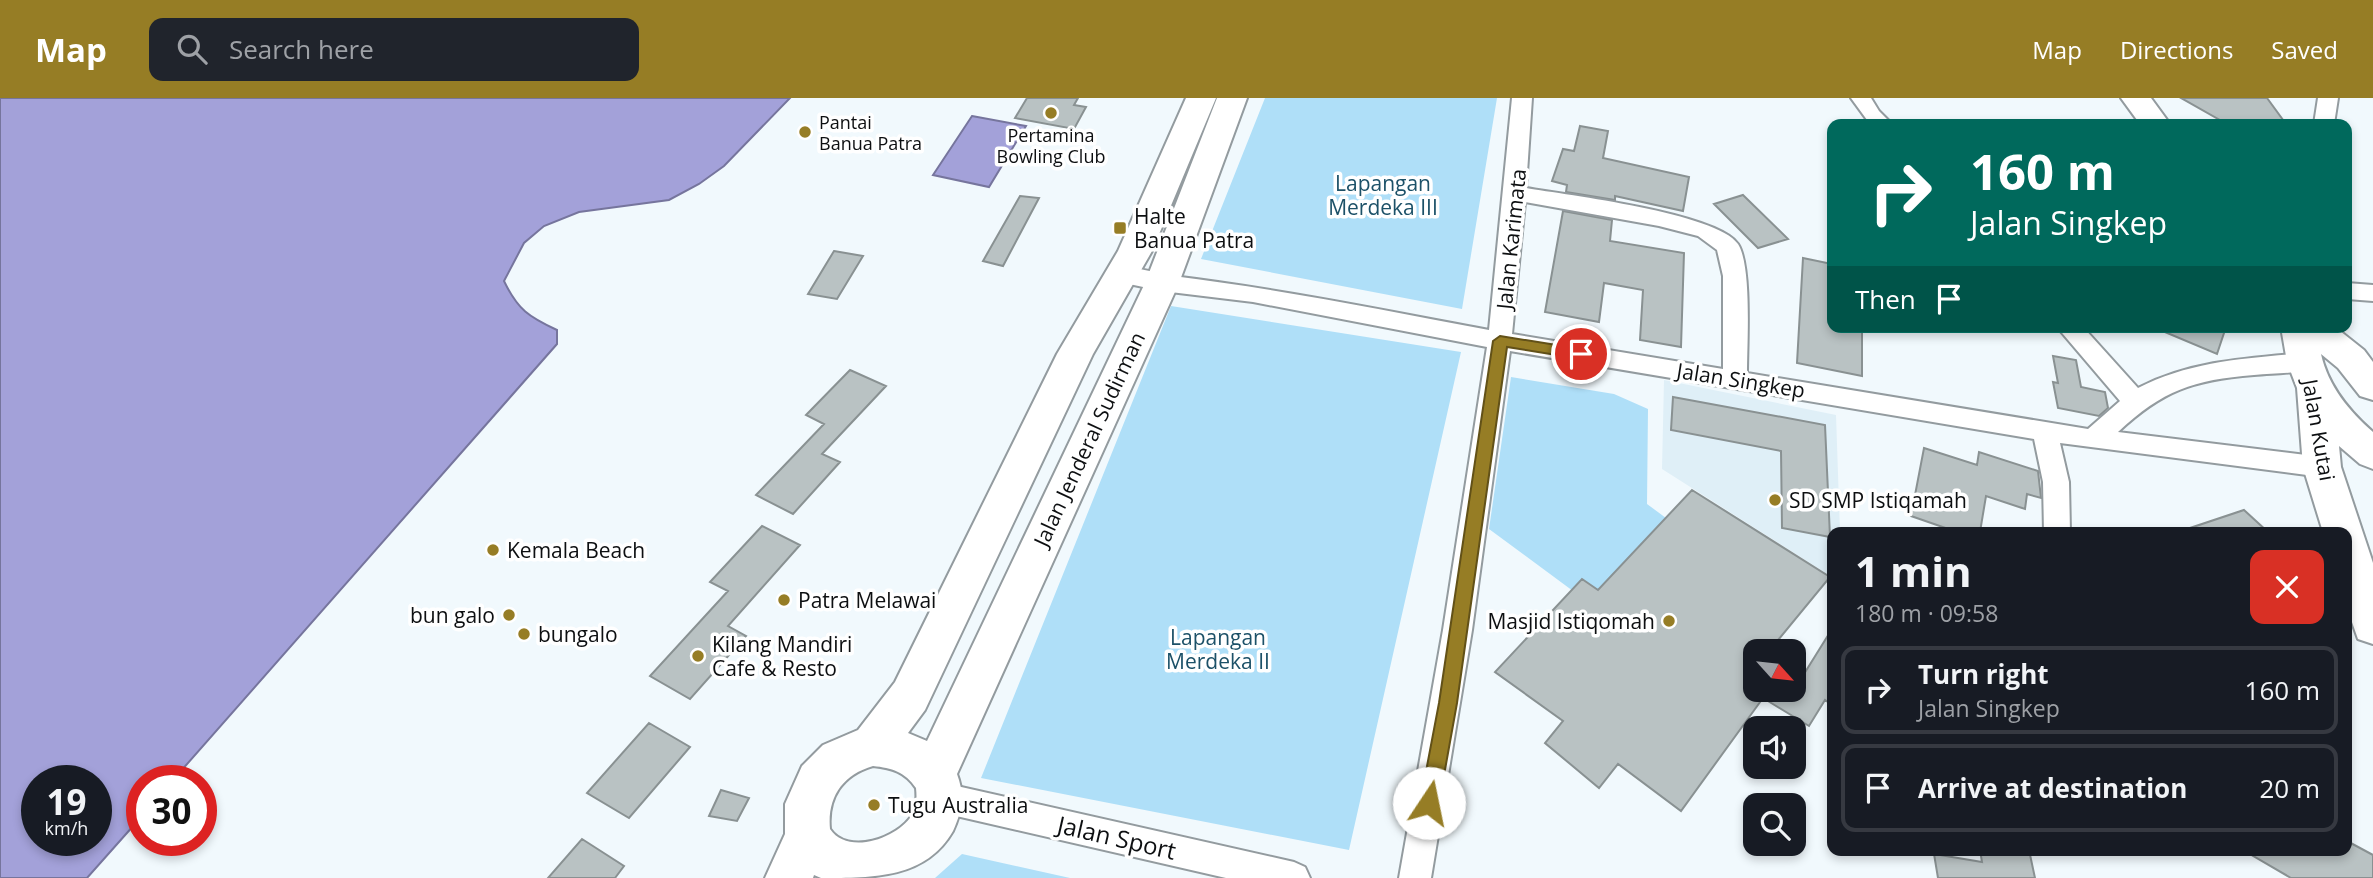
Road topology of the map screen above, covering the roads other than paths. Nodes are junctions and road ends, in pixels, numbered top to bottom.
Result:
1 (1200, 98) edge
2 (1232, 98) edge
3 (1522, 98) edge
4 (1861, 98) edge
5 (2136, 98) edge
6 (2327, 98) edge
7 (1876, 119) edge
8 (2151, 119) edge
9 (2325, 119) edge
10 (1517, 193) junction
11 (1123, 275) junction
12 (1162, 283) junction
13 (2352, 291) edge
14 (2373, 293) edge
15 (2073, 333) edge
16 (1500, 341) junction
17 (2307, 351) edge
18 (1735, 379) junction
19 (2373, 387) edge
20 (2136, 402) junction
21 (2045, 431) junction
22 (2094, 439) junction
23 (2373, 454) edge
24 (2322, 467) junction
25 (2373, 476) edge
26 (2057, 527) edge
27 (2341, 527) edge
28 (2352, 560) edge
29 (2373, 626) edge
30 (873, 746) junction
31 (937, 786) junction
32 (808, 835) junction
33 (869, 874) edge
34 (789, 878) edge
35 (1294, 878) edge
36 (1415, 878) edge

1 - 11 main road, Jalan Jenderal Sudirman
2 - 12 main road, Jalan Jenderal Sudirman
3 - 10 street, Jalan Karimata
4 - 7 street
5 - 8 main road
6 - 9 street
10 - 16 street, Jalan Karimata
10 - 18 street
11 - 12 street, Jalan Singkep
11 - 30 main road, Jalan Jenderal Sudirman
12 - 16 street, Jalan Singkep
12 - 31 main road, Jalan Jenderal Sudirman
13 - 14 street
15 - 20 street
16 - 18 street, Jalan Singkep
16 - 36 street, Jalan Karimata
17 - 19 main road
17 - 20 street
17 - 23 main road
17 - 24 main road, Jalan Kutai
18 - 21 street, Jalan Singkep
20 - 22 street
21 - 22 street, Jalan Singkep
21 - 26 street
22 - 24 street, Jalan Singkep
24 - 25 main road
24 - 27 main road, Jalan Kutai
28 - 29 main road
30 - 31 main road
30 - 32 main road
31 - 33 main road, Jalan Jenderal Sudirman
31 - 35 street, Jalan Sport
32 - 33 main road, Jalan Jenderal Sudirman
32 - 34 main road

